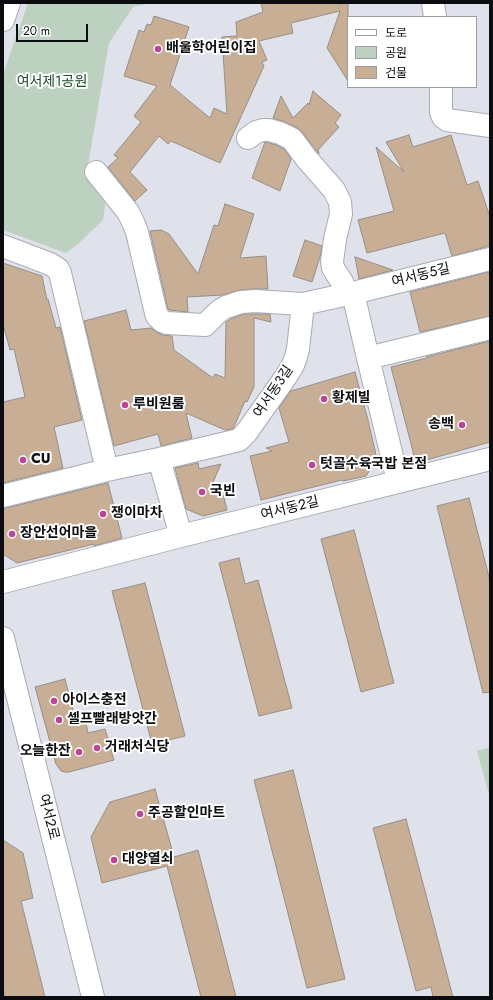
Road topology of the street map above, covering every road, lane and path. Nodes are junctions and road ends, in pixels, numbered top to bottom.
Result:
1 (8, 3) edge
2 (433, 3) edge
3 (435, 16) edge
4 (3, 20) edge
5 (441, 88) edge
6 (490, 126) edge
7 (248, 138) dead end
8 (96, 172) dead end
9 (3, 246) edge
10 (490, 259) edge
11 (350, 294) junction
12 (303, 304) junction
13 (490, 328) edge
14 (368, 358) junction
15 (159, 459) junction
16 (490, 459) edge
17 (107, 470) junction
18 (398, 481) junction
19 (3, 496) edge
20 (181, 536) junction
21 (3, 582) edge
22 (3, 638) edge
23 (93, 997) edge

1 - 4 street
2 - 3 street
5 - 6 street
7 - 11 street
8 - 12 street
9 - 17 street
10 - 11 street, 여서동5길
11 - 12 street
11 - 14 street
12 - 15 street, 여서동3길
13 - 14 street
14 - 18 street
15 - 17 street, 여서동3길
15 - 20 street
16 - 18 street, 여서동2길
17 - 19 street, 여서동3길
18 - 20 street, 여서동2길
20 - 21 street, 여서동2길
22 - 23 street, 여서2로

